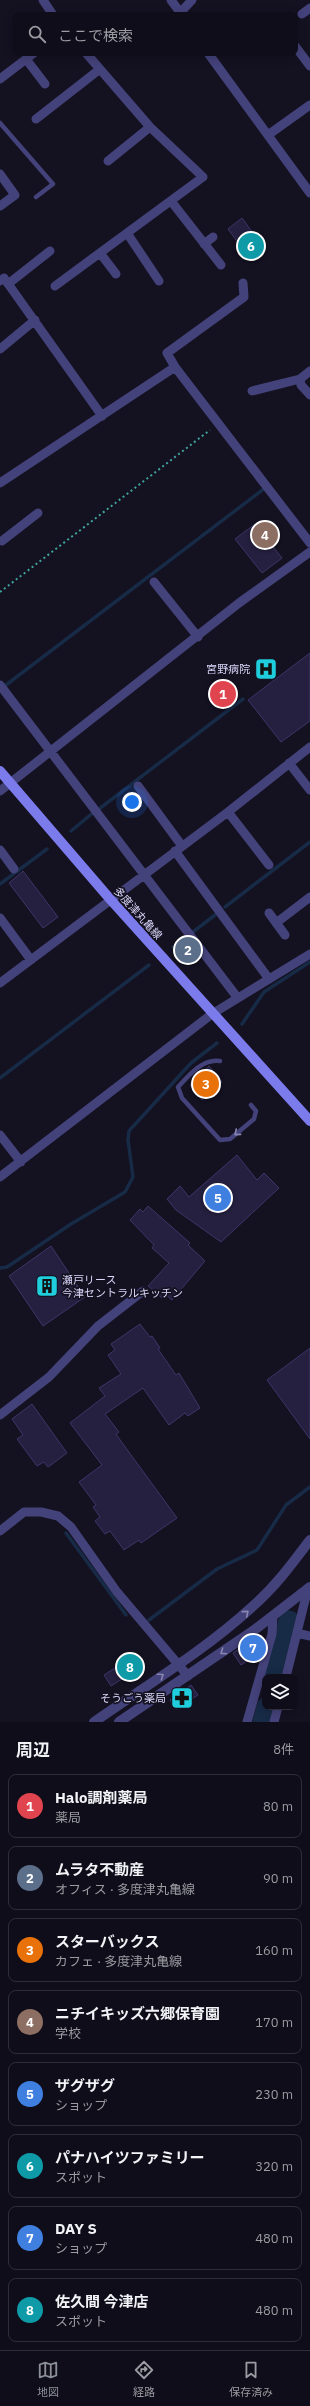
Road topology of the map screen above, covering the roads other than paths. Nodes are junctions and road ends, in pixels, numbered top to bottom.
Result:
1 (44, 0) edge
2 (171, 0) edge
3 (192, 0) edge
4 (310, 8) edge
5 (51, 12) edge
6 (180, 12) edge
7 (183, 12) edge
8 (302, 14) dead end
9 (298, 50) edge
10 (30, 56) edge
11 (89, 56) edge
12 (210, 56) edge
13 (26, 59) junction
14 (310, 66) edge
15 (100, 69) junction
16 (0, 79) edge
17 (45, 84) dead end
18 (310, 105) edge
19 (36, 119) dead end
20 (0, 123) edge
21 (150, 127) junction
22 (268, 135) junction
23 (108, 161) dead end
24 (0, 174) edge
25 (310, 193) edge
26 (36, 197) dead end
27 (171, 201) junction
28 (0, 206) edge
29 (127, 233) junction
30 (213, 237) dead end
31 (204, 244) junction
32 (50, 251) dead end
33 (100, 253) junction
34 (221, 265) dead end
35 (116, 274) dead end
36 (159, 281) dead end
37 (4, 283) edge
38 (243, 283) dead end
39 (55, 286) dead end
40 (35, 320) junction
41 (0, 349) edge
42 (175, 367) junction
43 (310, 371) edge
44 (300, 379) junction
45 (252, 391) dead end
46 (310, 395) edge
47 (102, 416) junction
48 (0, 483) edge
49 (38, 513) dead end
50 (1, 542) edge
51 (310, 543) edge
52 (310, 552) edge
53 (154, 582) dead end
54 (198, 637) junction
55 (0, 686) edge
56 (310, 747) edge
57 (51, 752) junction
58 (289, 763) junction
59 (0, 771) edge
60 (11, 783) junction
61 (138, 786) dead end
62 (310, 790) edge
63 (0, 791) edge
64 (228, 812) junction
65 (178, 849) junction
66 (0, 850) edge
67 (269, 865) dead end
68 (14, 869) dead end
69 (144, 874) junction
70 (310, 897) edge
71 (110, 899) junction
72 (269, 913) dead end
73 (0, 918) edge
74 (276, 923) junction
75 (285, 935) dead end
76 (310, 954) edge
77 (31, 960) junction
78 (269, 979) junction
79 (0, 984) edge
80 (237, 997) junction
81 (212, 1014) junction
82 (220, 1061) dead end
83 (251, 1105) dead end
84 (310, 1121) edge
85 (0, 1135) edge
86 (21, 1162) junction
87 (0, 1177) edge
88 (143, 1290) dead end
89 (0, 1415) edge
90 (0, 1531) edge
91 (310, 1540) edge
92 (309, 1587) edge
93 (273, 1616) junction
94 (297, 1633) junction
95 (310, 1636) edge
96 (179, 1663) junction
97 (287, 1674) edge
98 (188, 1676) junction
99 (277, 1710) edge
100 (94, 1722) edge
101 (119, 1722) edge
102 (246, 1722) edge
103 (274, 1722) edge

1 - 5 street
2 - 6 street
3 - 7 street
4 - 8 street
9 - 14 street
10 - 13 street
11 - 15 street
12 - 22 street
13 - 16 street
13 - 17 street
15 - 19 street
15 - 21 street
18 - 22 street
20 - 26 lane
21 - 23 street
21 - 27 street
22 - 25 street
24 - 28 street
27 - 29 street
27 - 31 street
29 - 33 street
29 - 36 street
30 - 31 street
31 - 34 street
32 - 37 street
33 - 35 street
33 - 39 street
37 - 40 street
38 - 42 street
40 - 41 street
40 - 47 street
42 - 47 street
42 - 51 street
43 - 44 street
44 - 45 street
44 - 46 street
47 - 48 street
49 - 50 street
52 - 54 street
53 - 54 street
54 - 57 street
55 - 57 street
56 - 58 street
57 - 60 street
57 - 69 street
58 - 62 street
58 - 64 street
59 - 60 main road, 多度津丸亀線
60 - 63 street
60 - 71 main road, 多度津丸亀線
61 - 65 street
64 - 65 street
64 - 67 street
65 - 69 street
65 - 78 street
66 - 68 street
69 - 71 street
69 - 80 street
70 - 74 street
71 - 77 street
71 - 81 main road, 多度津丸亀線
72 - 74 street
73 - 77 street
74 - 75 street
76 - 78 street
77 - 79 street
78 - 80 street
80 - 81 street
81 - 84 main road, 多度津丸亀線
81 - 86 street
83 -> 82 lane
85 - 86 street
86 - 87 street
88 - 89 street
90 - 96 street
96 -> 91 street
92 - 93 street
92 - 94 street
93 -> 98 street
93 - 102 street
94 - 95 street
94 - 97 street
96 - 98 street
100 -> 96 street
98 - 101 street
99 - 103 street

